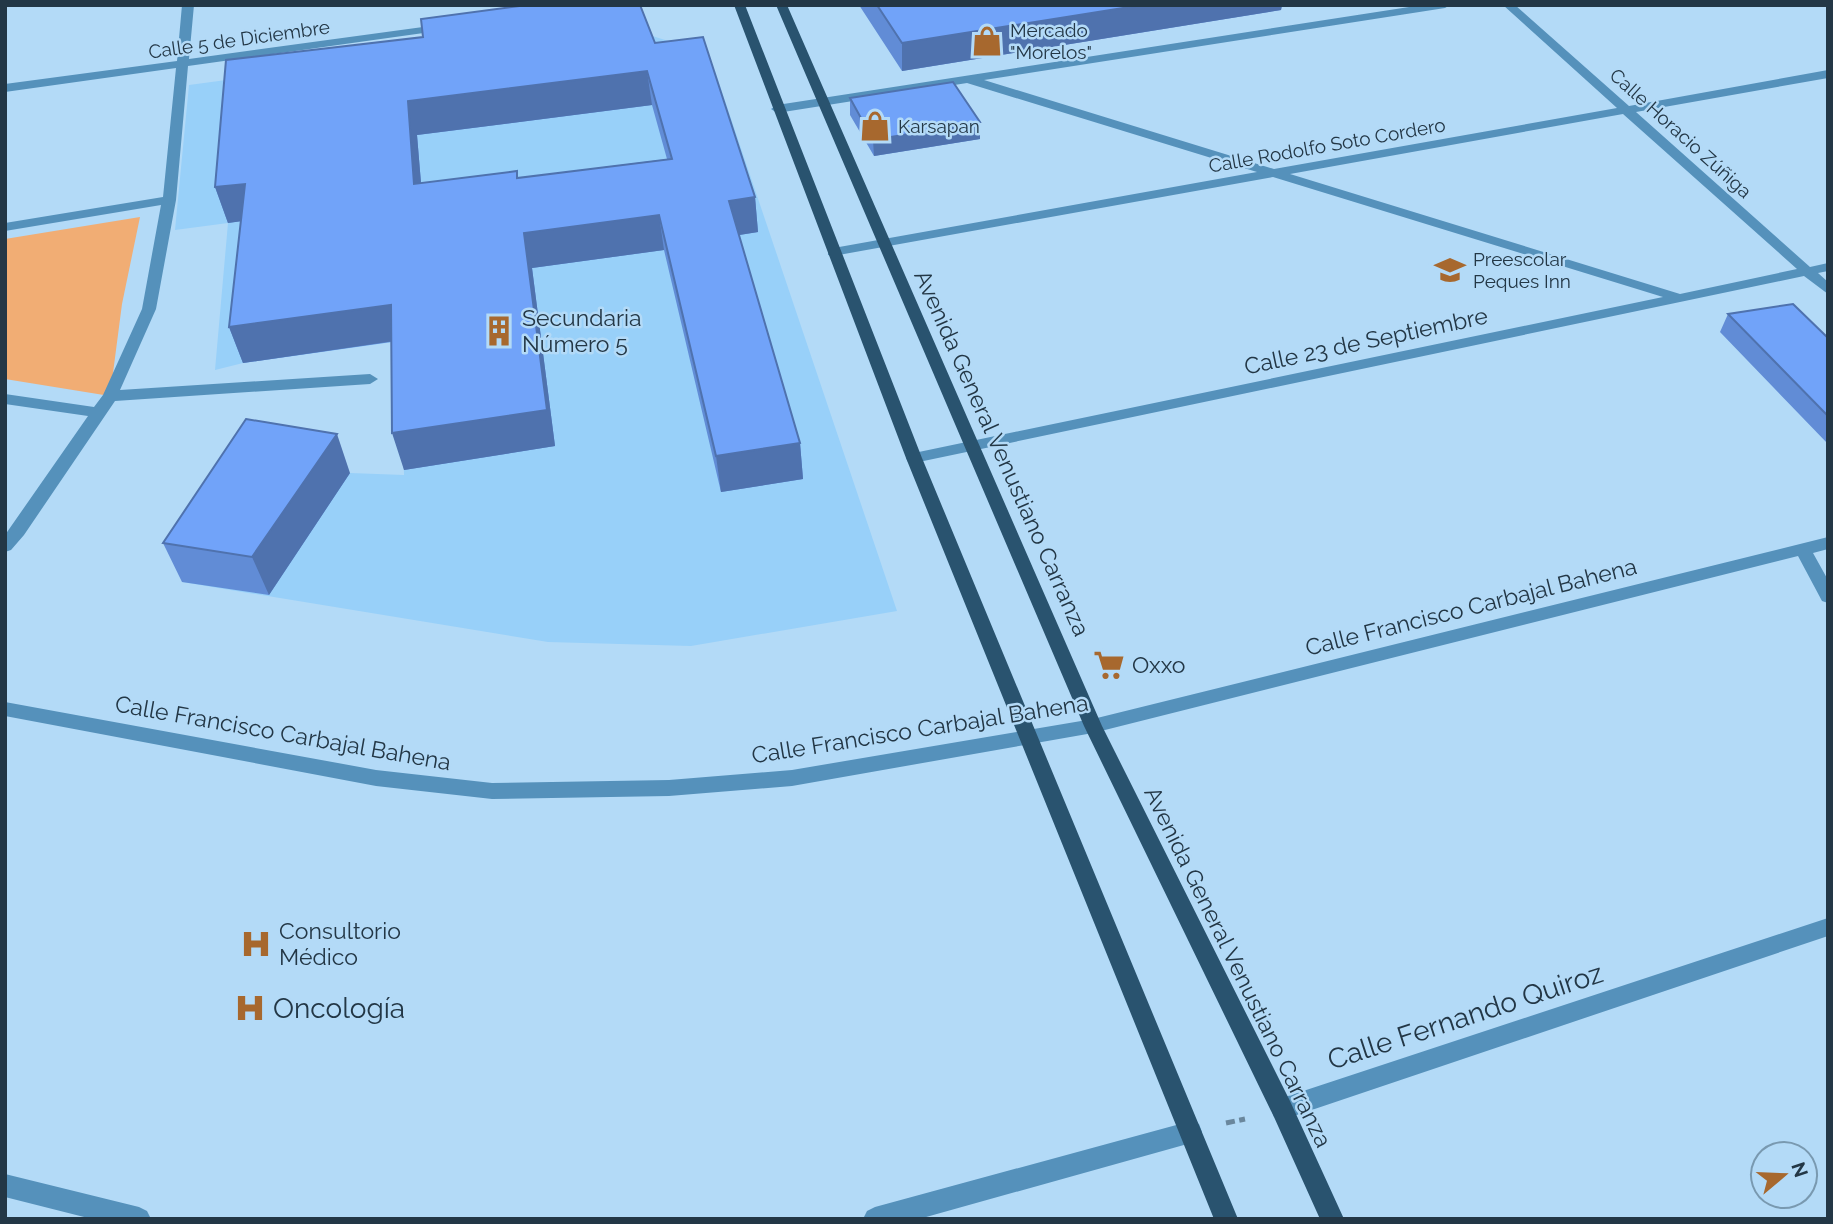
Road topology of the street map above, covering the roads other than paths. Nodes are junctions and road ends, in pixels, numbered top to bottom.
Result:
1 (188, 5) edge
2 (739, 5) edge
3 (780, 5) edge
4 (1445, 5) edge
5 (1508, 5) edge
6 (453, 26) edge
7 (182, 64) junction
8 (1828, 74) edge
9 (967, 79) junction
10 (5, 89) edge
11 (822, 102) junction
12 (777, 109) junction
13 (1626, 111) junction
14 (1279, 174) junction
15 (169, 201) junction
16 (5, 227) edge
17 (884, 243) junction
18 (833, 252) junction
19 (1828, 267) edge
20 (1808, 272) junction
21 (1828, 290) edge
22 (1681, 298) junction
23 (370, 379) dead end
24 (110, 396) junction
25 (5, 399) edge
26 (99, 413) junction
27 (974, 446) junction
28 (914, 458) junction
29 (1828, 542) edge
30 (5, 546) edge
31 (1803, 549) junction
32 (1828, 597) edge
33 (5, 709) edge
34 (1093, 726) junction
35 (1029, 740) junction
36 (1828, 927) edge
37 (1282, 1109) junction
38 (1191, 1132) junction
39 (5, 1185) edge
40 (139, 1219) edge
41 (875, 1219) edge
42 (1226, 1219) edge
43 (1332, 1219) edge

1 - 7 street
2 - 12 main road
3 - 11 main road, Avenida General Venustiano Carranza
4 - 9 street
5 - 13 street, Calle Horacio Zúñiga
6 - 7 street, Calle 5 de Diciembre
7 - 10 street, Calle 5 de Diciembre
7 - 15 street
8 - 13 street, Calle Rodolfo Soto Cordero
9 - 11 street
9 - 14 street
11 - 12 street
11 - 17 main road, Avenida General Venustiano Carranza
12 - 18 main road
13 - 14 street, Calle Rodolfo Soto Cordero
13 - 20 street, Calle Horacio Zúñiga
14 - 17 street, Calle Rodolfo Soto Cordero
14 - 22 street
15 - 16 street
15 - 24 street
17 - 18 street, Calle Rodolfo Soto Cordero
17 - 27 main road, Avenida General Venustiano Carranza
18 - 28 main road
19 - 20 street, Calle 23 de Septiembre
20 - 21 street, Calle Horacio Zúñiga
20 - 22 street, Calle 23 de Septiembre
22 - 27 street, Calle 23 de Septiembre
23 - 24 street
24 - 26 street
25 - 26 street
26 - 30 street
27 - 28 street, Calle 23 de Septiembre
27 - 34 main road, Avenida General Venustiano Carranza
28 - 35 main road
29 - 31 street, Calle Francisco Carbajal Bahena
31 - 32 street
31 - 34 street, Calle Francisco Carbajal Bahena
33 - 35 street, Calle Francisco Carbajal Bahena
34 - 35 street, Calle Francisco Carbajal Bahena
34 - 37 main road, Avenida General Venustiano Carranza
35 - 38 main road
36 - 37 street, Calle Fernando Quiroz
37 - 43 main road, Avenida General Venustiano Carranza
38 - 41 street
38 - 42 main road
39 - 40 street

